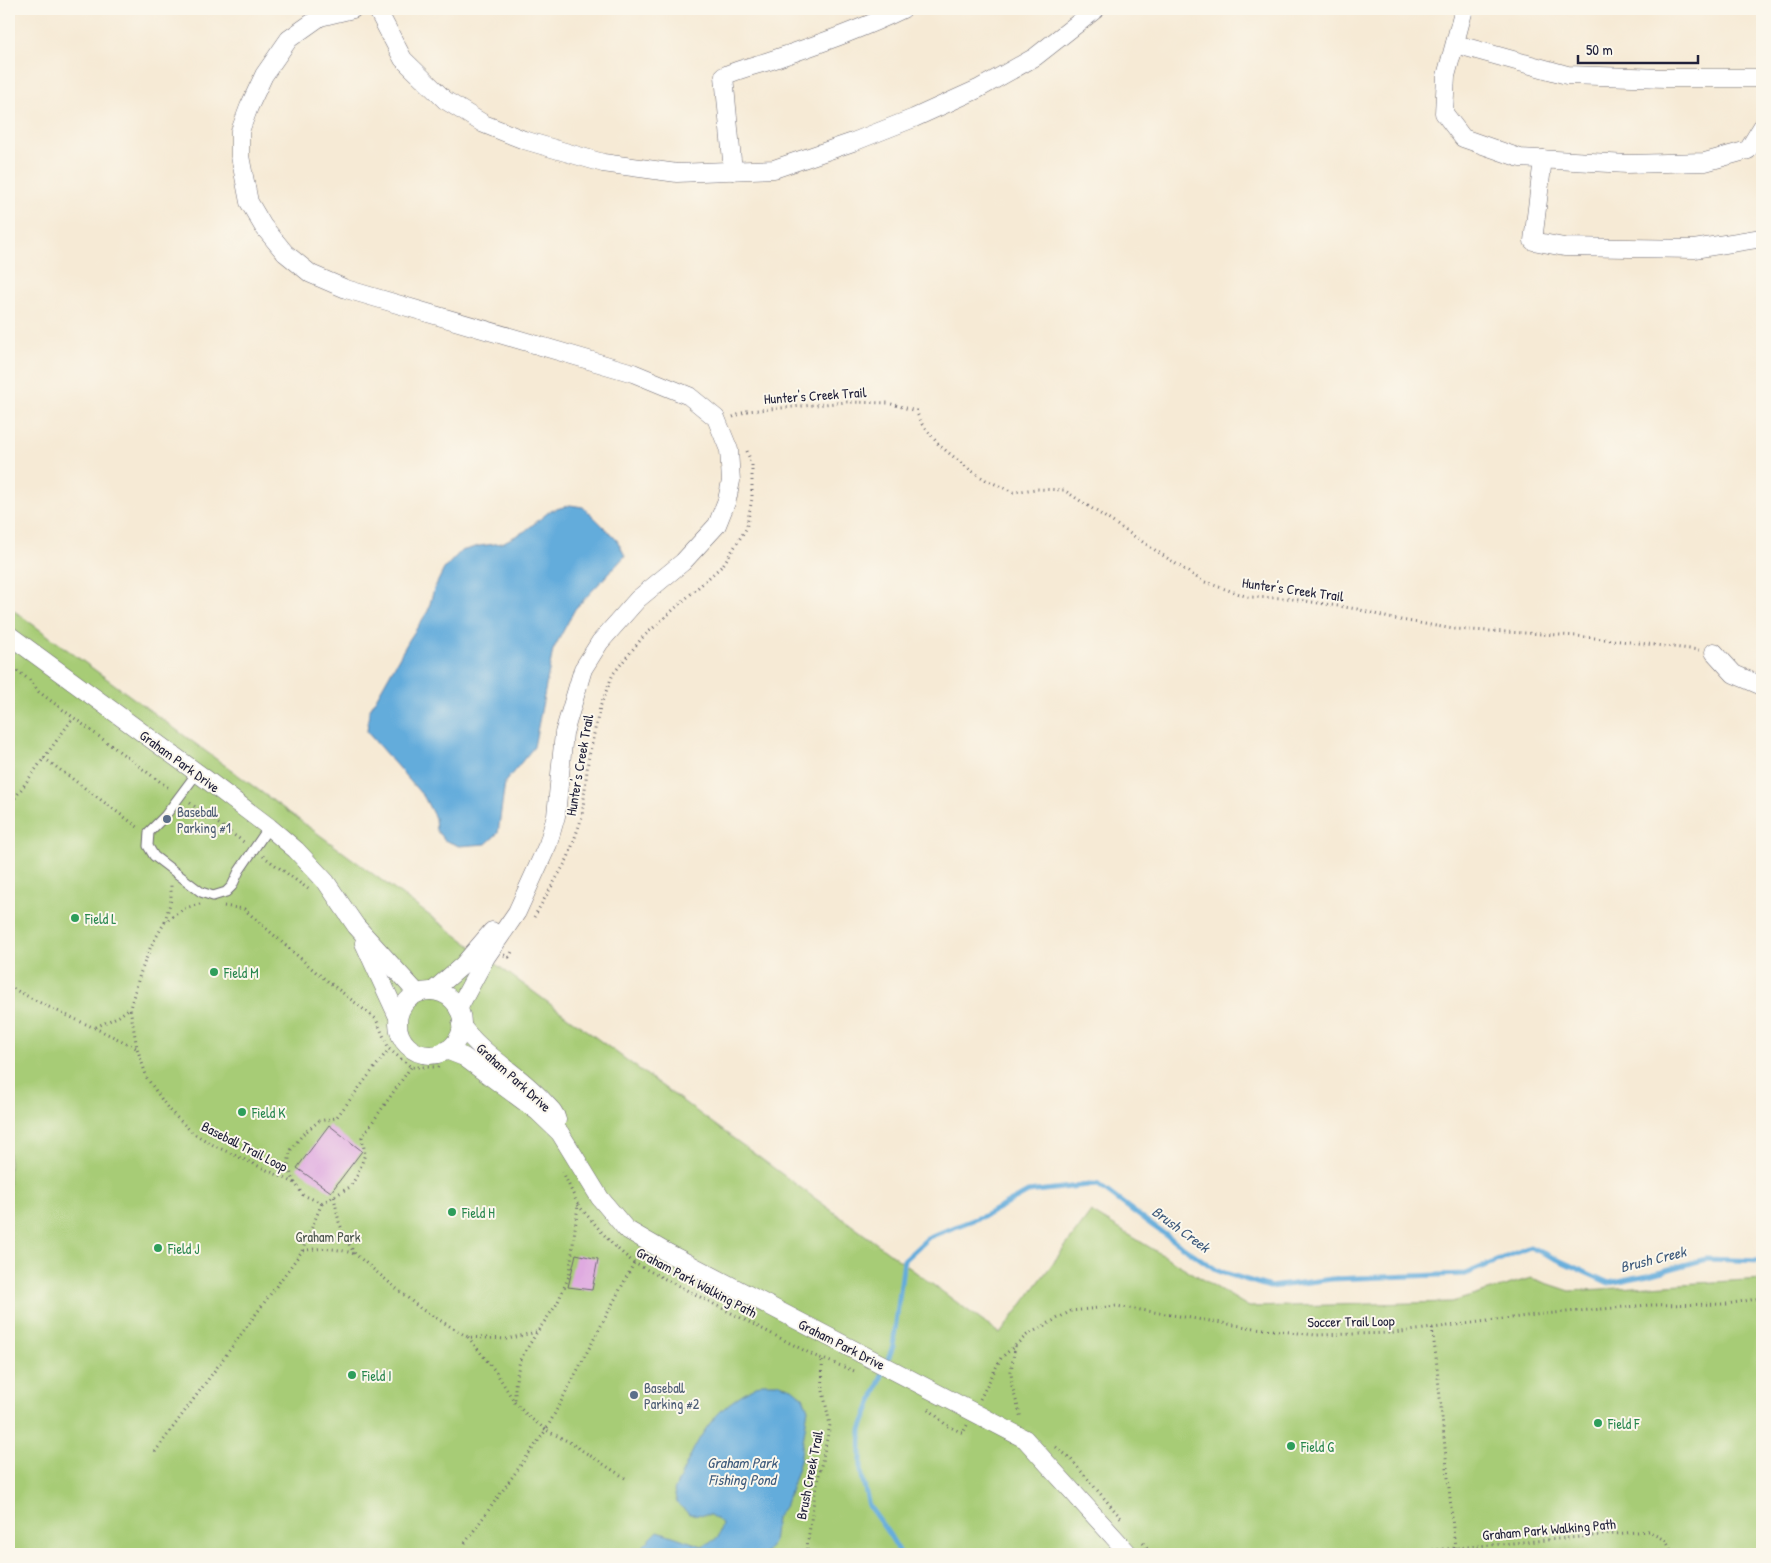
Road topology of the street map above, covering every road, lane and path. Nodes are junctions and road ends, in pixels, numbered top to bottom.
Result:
1 (353, 9) edge
2 (377, 9) edge
3 (903, 9) edge
4 (1096, 9) edge
5 (1464, 9) edge
6 (1454, 44) junction
7 (1762, 78) edge
8 (1762, 127) edge
9 (1543, 159) junction
10 (733, 171) junction
11 (1762, 238) edge
12 (736, 425) dead end
13 (746, 449) dead end
14 (9, 635) edge
15 (1714, 652) joint
16 (9, 665) edge
17 (1762, 686) edge
18 (196, 773) junction
19 (9, 806) edge
20 (269, 827) junction
21 (171, 881) dead end
22 (527, 888) junction
23 (205, 903) dead end
24 (533, 920) dead end
25 (165, 922) junction
26 (356, 926) junction
27 (514, 948) dead end
28 (502, 954) dead end
29 (9, 986) edge
30 (425, 992) junction
31 (130, 1008) junction
32 (398, 1017) junction
33 (460, 1017) junction
34 (95, 1027) junction
35 (137, 1048) junction
36 (464, 1057) junction
37 (447, 1058) junction
38 (411, 1067) junction
39 (560, 1133) junction
40 (559, 1164) dead end
41 (295, 1183) junction
42 (334, 1197) junction
43 (322, 1203) junction
44 (578, 1205) junction
45 (302, 1251) junction
46 (355, 1254) junction
47 (634, 1263) junction
48 (1762, 1298) edge
49 (1432, 1328) junction
50 (537, 1332) junction
51 (468, 1337) junction
52 (1015, 1345) junction
53 (822, 1359) junction
54 (858, 1372) dead end
55 (980, 1398) dead end
56 (515, 1402) junction
57 (1021, 1419) dead end
58 (546, 1430) junction
59 (155, 1452) dead end
60 (625, 1478) dead end
61 (465, 1543) dead end
62 (1455, 1548) junction
63 (806, 1554) edge
64 (1129, 1554) edge
65 (1388, 1554) edge
66 (1673, 1554) edge

1 - 22 street
2 - 10 street
3 - 10 street
4 - 10 street
5 - 6 street
6 - 7 street
6 - 9 street
8 - 9 street
9 - 11 street
12 - 15 path, Hunter's Creek Trail
13 - 24 path, Hunter's Creek Trail
14 - 18 street, Graham Park Drive
15 - 17 street
16 - 19 path
18 - 20 street, Graham Park Drive
18 - 20 lane
20 - 26 street, Graham Park Drive
21 - 25 path
22 - 30 street
22 - 33 street
23 - 25 path
25 - 31 path
26 - 30 street, Graham Park Drive
26 - 32 street, Graham Park Drive
27 - 28 path
29 - 34 path
30 - 32 street
30 - 33 street, Graham Park Drive
31 - 34 path
31 - 35 path, Baseball Trail Loop
32 - 37 street, Graham Park Drive
33 - 37 street, Graham Park Drive
33 - 39 street, Graham Park Drive
34 - 35 path
35 - 41 path, Baseball Trail Loop
36 - 37 street, Graham Park Drive
36 - 37 path
36 - 39 street, Graham Park Drive
37 - 38 path
38 - 41 path
38 - 42 path
39 - 64 street, Graham Park Drive
40 - 44 path
41 - 43 path, Baseball Trail Loop
42 - 43 path
42 - 46 path
43 - 45 path
44 - 47 path, Graham Park Walking Path
44 - 50 path
45 - 46 path
45 - 59 path
46 - 51 path
47 - 53 path, Graham Park Walking Path
47 - 58 path
48 - 49 path, Soccer Trail Loop
49 - 52 path, Soccer Trail Loop
49 - 62 path
50 - 51 path
50 - 56 path
51 - 56 path
52 - 55 path, Soccer Trail Loop
52 - 57 path
53 - 54 path
53 - 63 path, Brush Creek Trail
56 - 58 path
58 - 60 path
58 - 61 path
62 - 65 path, Graham Park Walking Path
62 - 66 path, Graham Park Walking Path

